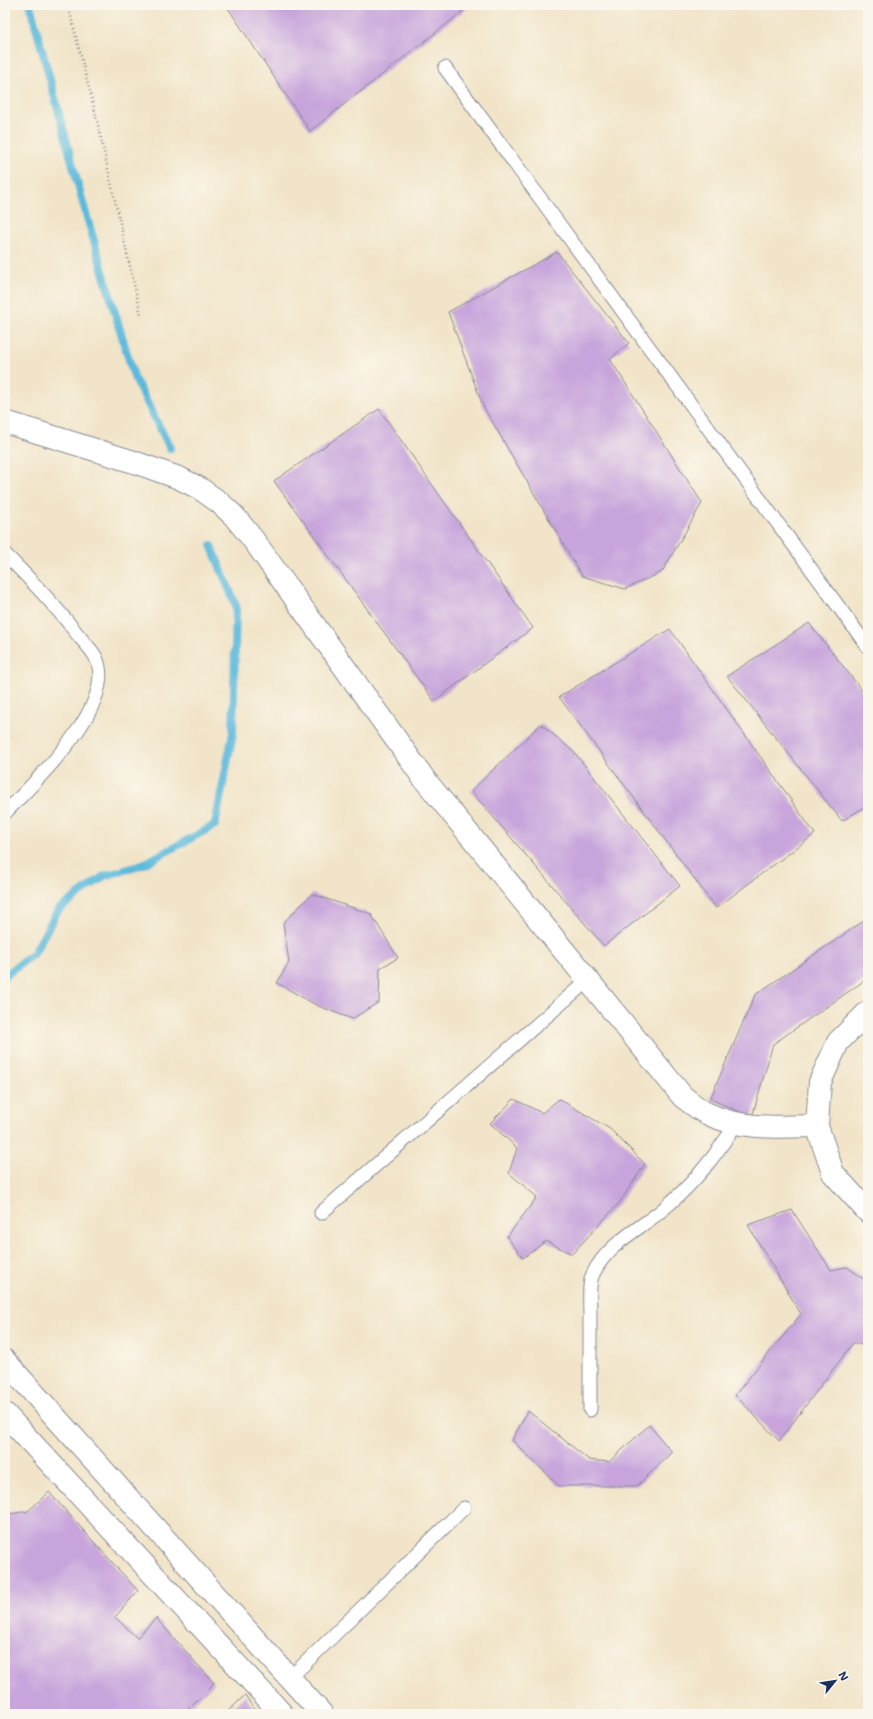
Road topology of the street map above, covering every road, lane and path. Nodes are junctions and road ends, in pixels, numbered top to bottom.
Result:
1 (68, 5) edge
2 (445, 68) dead end
3 (141, 315) dead end
4 (5, 422) edge
5 (5, 554) edge
6 (868, 647) edge
7 (5, 813) edge
8 (588, 980) junction
9 (868, 1012) edge
10 (736, 1124) junction
11 (817, 1126) junction
12 (868, 1212) edge
13 (322, 1214) dead end
14 (5, 1361) edge
15 (590, 1410) dead end
16 (5, 1414) edge
17 (464, 1508) dead end
18 (290, 1678) junction
19 (282, 1714) edge
20 (322, 1714) edge

1 - 3 path
2 - 6 lane
4 - 8 street
5 - 7 lane
8 - 10 street
8 - 13 lane
9 - 11 street
10 - 11 street
10 - 15 lane
11 - 12 street
14 - 18 street
16 - 19 street
17 - 18 lane
18 - 20 street

